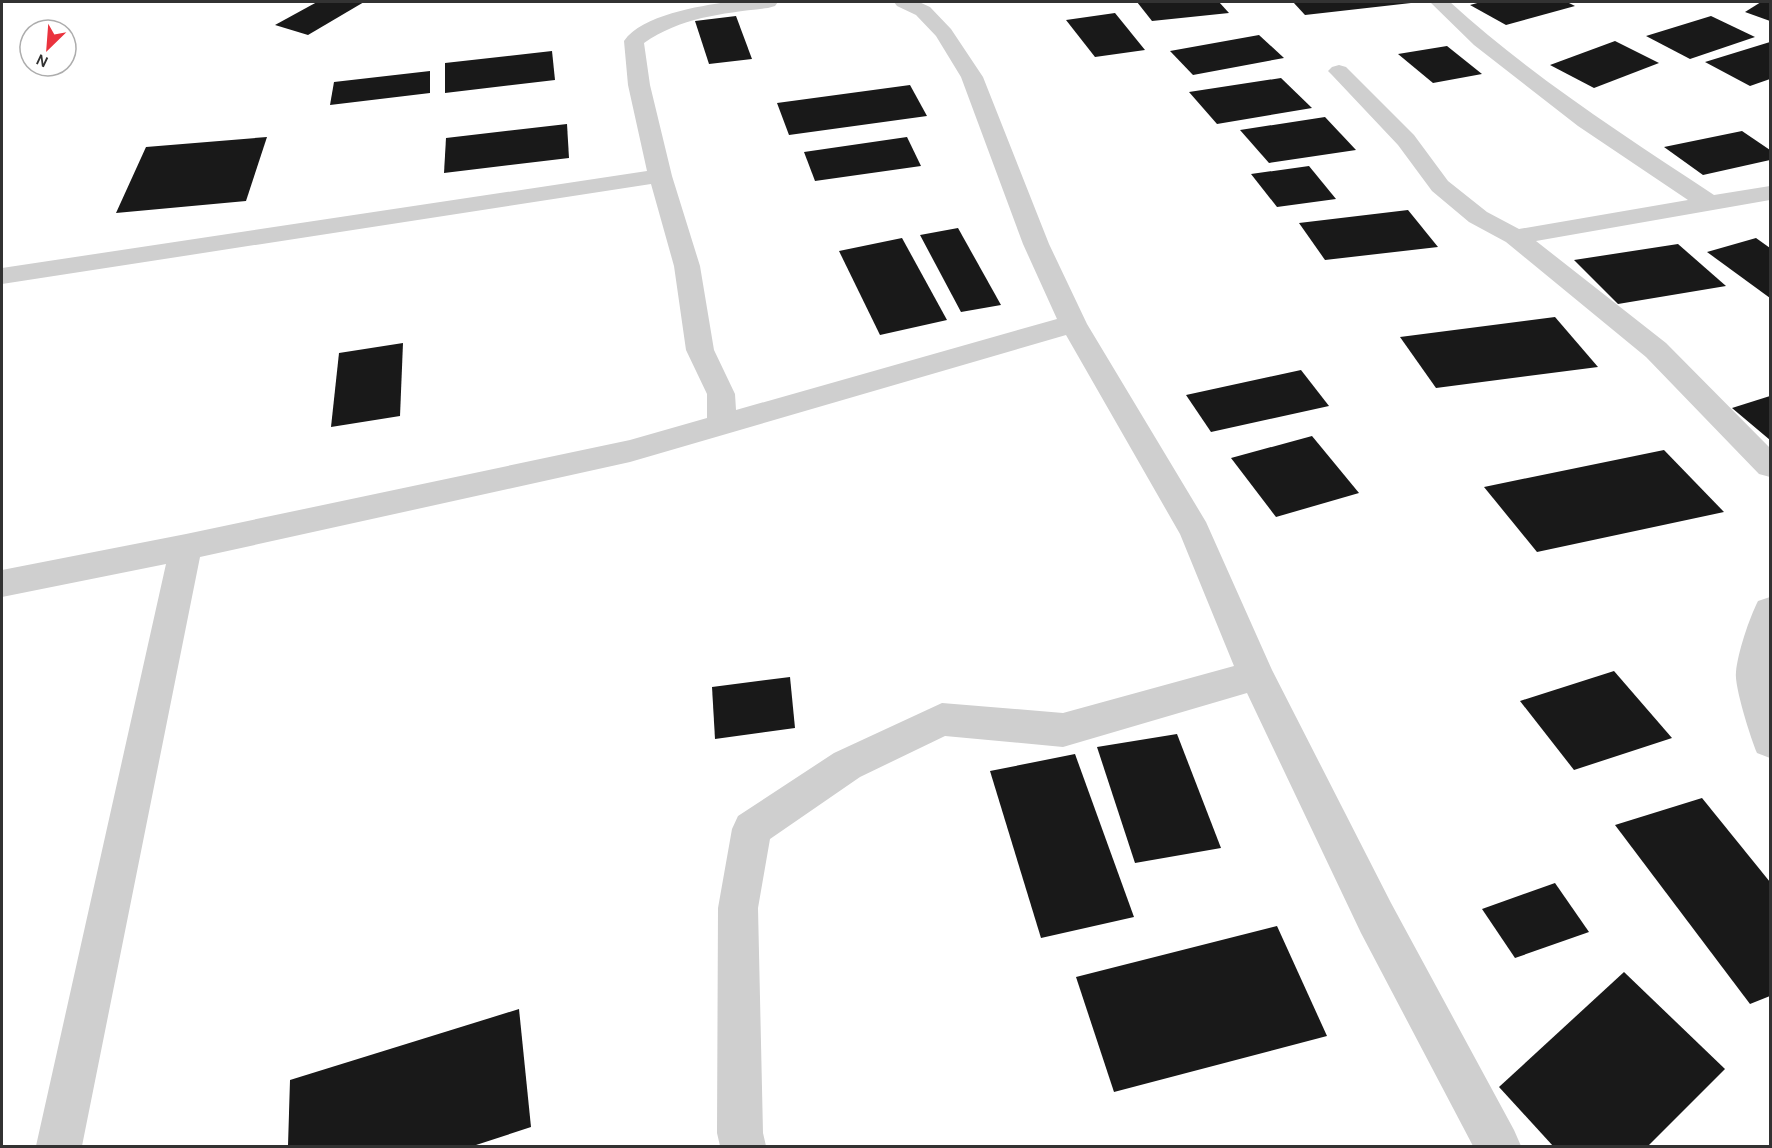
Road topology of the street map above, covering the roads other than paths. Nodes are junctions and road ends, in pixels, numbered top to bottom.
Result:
1 (768, 2) edge
2 (904, 2) edge
3 (1439, 2) edge
4 (1339, 71) dead end
5 (660, 176) junction
6 (1770, 193) edge
7 (1708, 202) junction
8 (1515, 237) junction
9 (2, 276) edge
10 (1073, 324) junction
11 (722, 424) junction
12 (1770, 466) edge
13 (186, 547) junction
14 (2, 583) edge
15 (1770, 611) edge
16 (1256, 675) junction
17 (1770, 741) edge
18 (59, 1146) edge
19 (744, 1146) edge
20 (1498, 1146) edge

1 - 5 street
2 - 10 street
3 - 7 street
4 - 8 street
5 - 9 street
5 - 11 street
6 - 7 street
7 - 8 street
8 - 12 street
10 - 11 street
10 - 16 street
11 - 13 street
13 - 14 street
13 - 18 street
15 - 17 street
16 - 19 street
16 - 20 street

